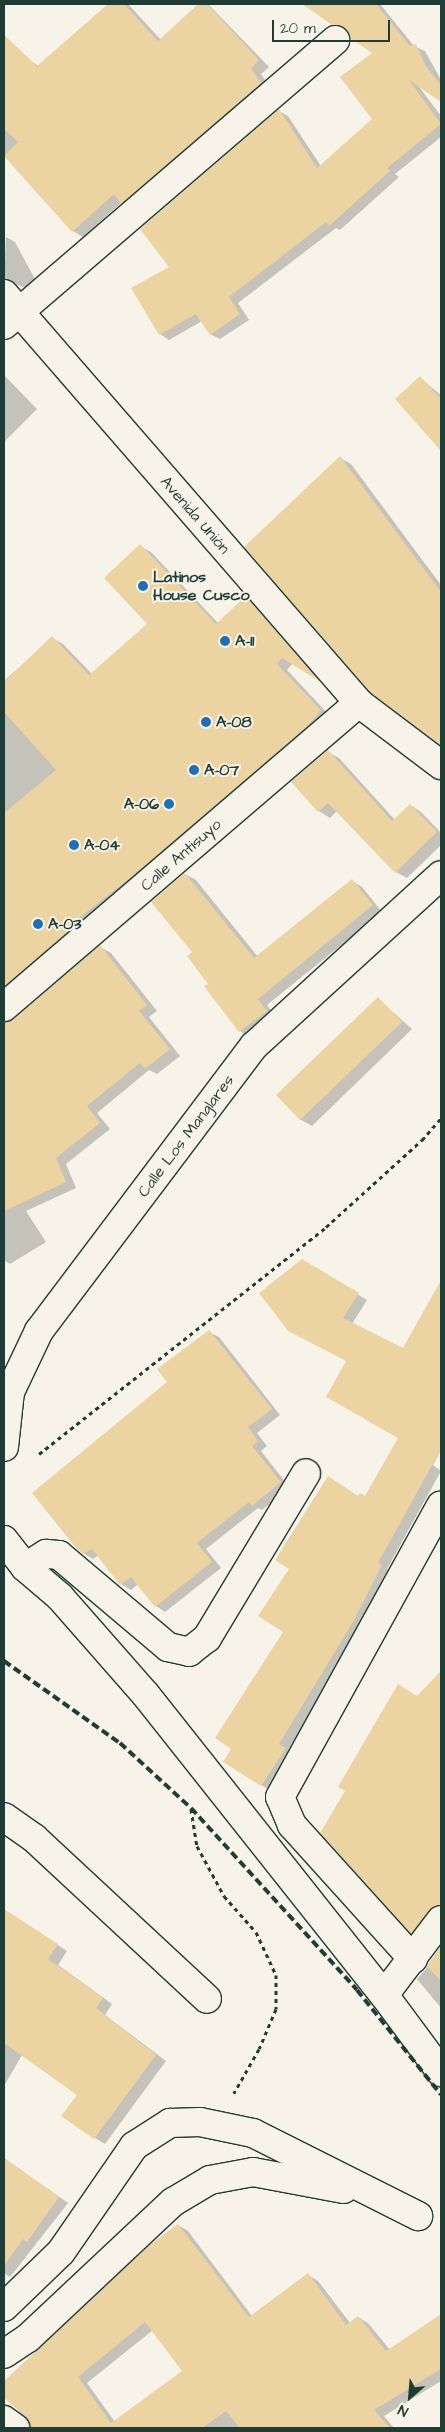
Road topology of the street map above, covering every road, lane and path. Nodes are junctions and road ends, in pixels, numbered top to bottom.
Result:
1 (336, 40) dead end
2 (9, 310) edge
3 (359, 703) junction
4 (441, 765) edge
5 (441, 875) edge
6 (4, 1007) edge
7 (441, 1118) edge
8 (4, 1365) edge
9 (10, 1392) junction
10 (4, 1447) edge
11 (35, 1457) dead end
12 (306, 1473) dead end
13 (441, 1505) edge
14 (4, 1540) edge
15 (25, 1567) junction
16 (4, 1817) edge
17 (441, 1920) edge
18 (413, 1959) junction
19 (384, 1995) junction
20 (207, 1999) dead end
21 (441, 2072) edge
22 (430, 2214) edge
23 (4, 2307) edge
24 (4, 2354) edge
25 (4, 2420) edge
26 (15, 2428) edge

1 - 2 street
2 - 3 street, Avenida Unión
3 - 4 street, Avenida Unión
3 - 6 street, Calle Antisuyo
5 - 9 street, Calle Los Manglares
7 - 11 path
8 - 9 street
9 - 10 street, Calle Los Manglares
12 - 15 street
13 - 18 street
14 - 15 street
15 - 19 street
16 - 20 street
17 - 18 street
18 - 19 street
19 - 21 street
22 - 23 street
22 - 24 street
25 - 26 street

